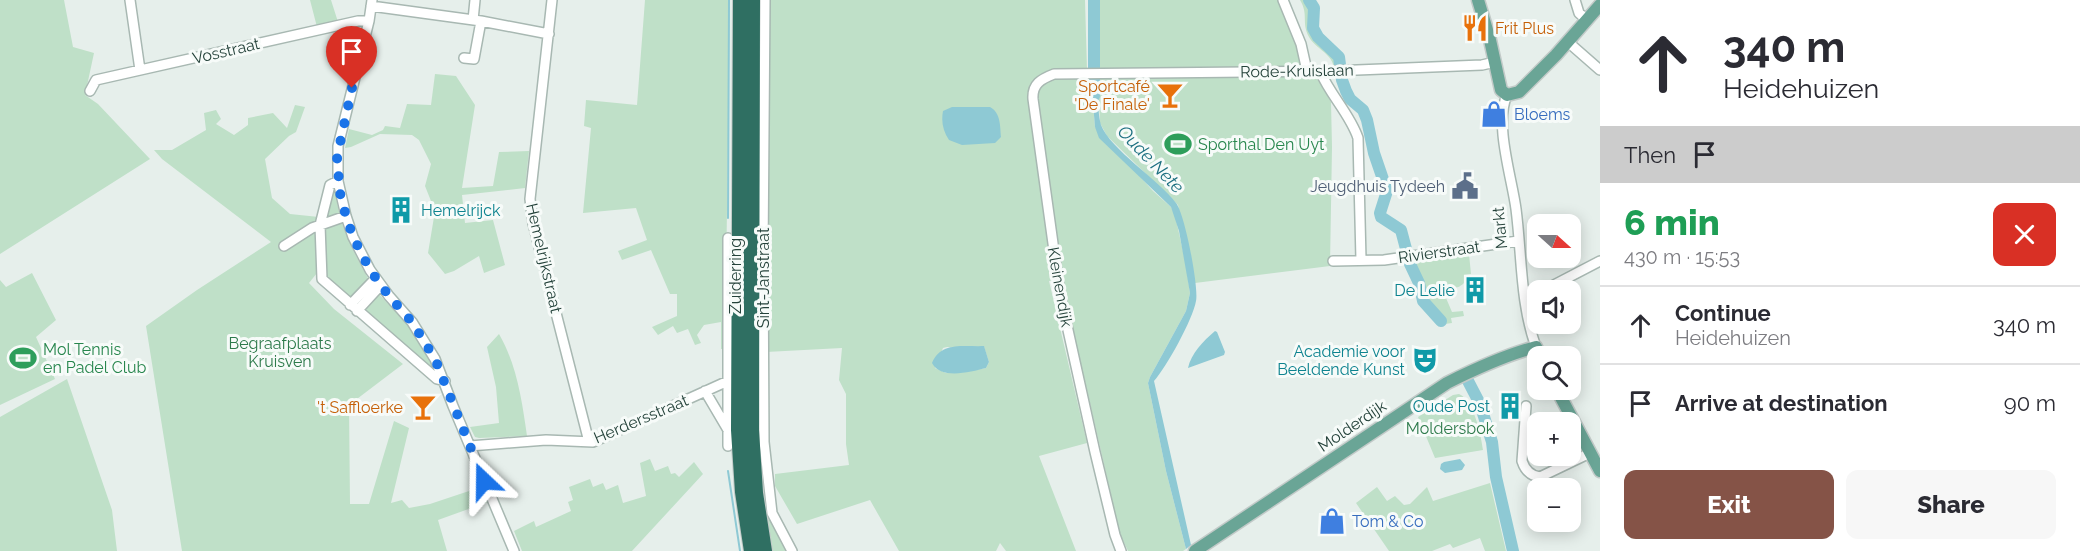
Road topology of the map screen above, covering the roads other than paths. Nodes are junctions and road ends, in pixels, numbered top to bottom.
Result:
1 (130, 0) edge
2 (474, 0) edge
3 (552, 0) edge
4 (740, 0) edge
5 (753, 0) edge
6 (765, 0) edge
7 (1283, 0) edge
8 (1478, 0) edge
9 (1575, 0) edge
10 (371, 3) edge
11 (1600, 5) edge
12 (477, 20) junction
13 (1587, 20) junction
14 (369, 21) junction
15 (549, 34) junction
16 (1568, 42) junction
17 (464, 58) dead end
18 (1496, 62) junction
19 (141, 70) junction
20 (1600, 70) edge
21 (1307, 71) junction
22 (1320, 71) junction
23 (1094, 74) joint
24 (90, 91) dead end
25 (1507, 95) junction
26 (338, 180) junction
27 (346, 216) junction
28 (320, 225) junction
29 (728, 238) dead end
30 (1518, 241) junction
31 (284, 246) dead end
32 (1361, 260) junction
33 (1333, 261) dead end
34 (1600, 261) edge
35 (378, 282) junction
36 (1524, 292) junction
37 (353, 308) junction
38 (1536, 346) edge
39 (1527, 355) edge
40 (445, 381) junction
41 (728, 381) junction
42 (705, 391) junction
43 (1562, 400) edge
44 (1526, 406) dead end
45 (728, 430) junction
46 (590, 442) junction
47 (470, 446) junction
48 (728, 446) dead end
49 (1590, 453) junction
50 (1600, 469) edge
51 (514, 551) edge
52 (751, 551) edge
53 (765, 551) edge
54 (792, 551) edge
55 (1121, 551) edge
56 (1196, 551) edge

1 - 19 street
2 - 12 street
3 - 15 street, Hemelrijkstraat
4 - 52 highway, Zuiderring
5 - 53 highway, Zuiderring
6 - 54 street, Sint-Janstraat
7 - 21 street
8 - 18 main road
9 - 13 street
10 - 12 street
10 - 14 street
11 - 13 main road
12 - 15 street
12 - 17 street
13 - 16 main road
14 - 19 street, Vosstraat
14 - 26 street
15 - 46 street, Hemelrijkstraat
16 - 20 street
16 - 25 main road
18 - 22 street, Rode-Kruislaan
18 - 25 main road
19 - 24 street, Vosstraat
21 - 22 street, Rode-Kruislaan
21 - 23 street, Rode-Kruislaan
22 - 32 street
23 - 55 street, Kleinendijk
25 - 30 street, Markt
26 - 27 street
26 - 28 street
27 - 28 street
27 - 35 street
28 - 31 street
28 - 37 street
29 - 41 street
30 - 32 street, Rivierstraat
30 - 36 street, Markt
32 - 33 street, Rivierstraat
34 - 36 street
35 - 37 street
35 - 40 street
36 - 38 street, Markt
37 - 40 street
39 - 56 main road, Molderdijk
40 - 47 street
41 - 42 street, Herdersstraat
41 - 45 street
42 - 45 street, Herdersstraat
42 - 46 street, Herdersstraat
43 - 49 main road
44 - 49 street
45 - 48 street
46 - 47 street, Herdersstraat
47 - 51 street
49 - 50 main road

